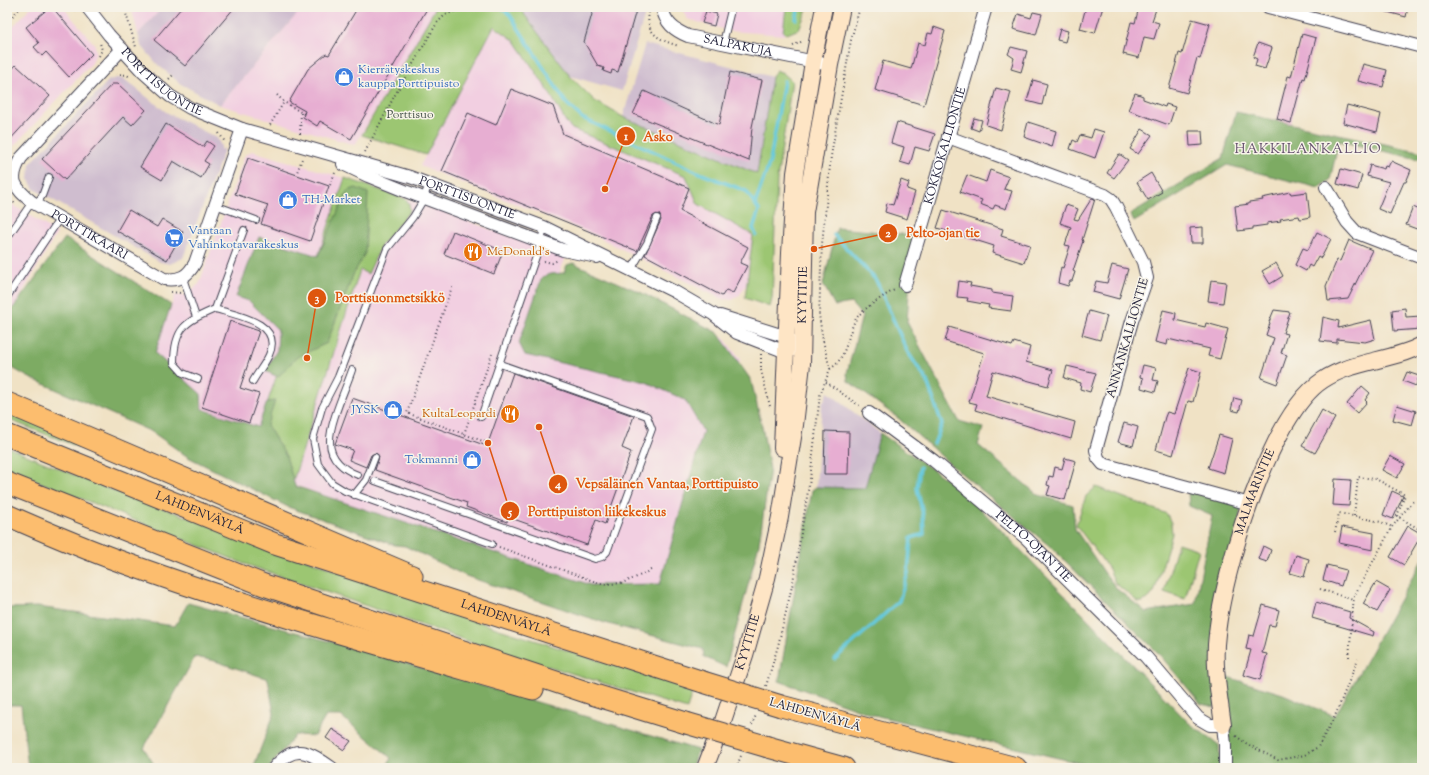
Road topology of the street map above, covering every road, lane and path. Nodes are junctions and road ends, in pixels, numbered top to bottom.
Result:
1 (21, 7) edge
2 (72, 7) edge
3 (124, 7) edge
4 (466, 7) edge
5 (650, 7) edge
6 (662, 7) edge
7 (824, 7) edge
8 (842, 7) edge
9 (860, 7) edge
10 (986, 7) edge
11 (1268, 7) edge
12 (82, 10) edge
13 (731, 10) dead end
14 (7, 22) edge
15 (100, 41) dead end
16 (722, 44) junction
17 (685, 47) dead end
18 (1422, 47) edge
19 (122, 49) junction
20 (137, 50) dead end
21 (97, 60) dead end
22 (812, 62) junction
23 (830, 65) junction
24 (174, 74) dead end
25 (168, 80) dead end
26 (278, 95) dead end
27 (284, 102) junction
28 (301, 112) junction
29 (304, 114) dead end
30 (270, 126) dead end
31 (242, 129) junction
32 (300, 135) dead end
33 (948, 137) junction
34 (322, 153) junction
35 (365, 154) dead end
36 (302, 159) dead end
37 (335, 172) dead end
38 (296, 175) dead end
39 (48, 177) dead end
40 (429, 184) junction
41 (330, 185) dead end
42 (1326, 187) dead end
43 (424, 197) junction
44 (7, 198) edge
45 (31, 205) junction
46 (216, 205) junction
47 (60, 218) junction
48 (657, 218) dead end
49 (256, 220) dead end
50 (544, 227) junction
51 (244, 230) dead end
52 (7, 238) edge
53 (541, 242) junction
54 (1422, 258) edge
55 (606, 259) junction
56 (631, 270) junction
57 (183, 278) junction
58 (905, 285) dead end
59 (452, 287) dead end
60 (165, 288) dead end
61 (187, 290) junction
62 (892, 292) dead end
63 (7, 297) edge
64 (215, 309) junction
65 (196, 317) junction
66 (786, 344) junction
67 (1422, 345) edge
68 (802, 348) junction
69 (760, 359) dead end
70 (500, 364) junction
71 (830, 369) junction
72 (352, 370) dead end
73 (198, 379) dead end
74 (253, 381) dead end
75 (826, 382) junction
76 (7, 390) edge
77 (768, 399) dead end
78 (7, 403) edge
79 (869, 413) joint
80 (481, 417) dead end
81 (7, 435) edge
82 (488, 443) dead end
83 (114, 448) junction
84 (375, 457) dead end
85 (358, 475) dead end
86 (376, 481) dead end
87 (7, 483) edge
88 (354, 495) junction
89 (1414, 500) dead end
90 (1250, 504) junction
91 (780, 514) junction
92 (7, 515) edge
93 (1354, 516) junction
94 (1400, 517) junction
95 (1392, 527) junction
96 (7, 530) edge
97 (1421, 530) dead end
98 (1335, 532) dead end
99 (492, 544) joint
100 (110, 558) junction
101 (651, 570) dead end
102 (1320, 589) dead end
103 (1354, 600) junction
104 (499, 617) junction
105 (1349, 657) dead end
106 (1358, 659) dead end
107 (763, 693) dead end
108 (596, 695) junction
109 (758, 708) dead end
110 (750, 730) dead end
111 (1223, 730) junction
112 (742, 753) dead end
113 (274, 768) edge
114 (332, 768) edge
115 (705, 768) edge
116 (736, 768) edge
117 (844, 768) edge
118 (1016, 768) edge
119 (1226, 768) edge

1 - 14 path
2 - 12 path
3 - 20 path
4 - 35 path
5 - 17 path
6 - 16 street, SALPAKUJA
7 - 22 main road, KYYTITIE
8 - 23 main road, KYYTITIE
9 - 71 path
10 - 33 street, KOKKOKALLIONTIE
11 - 18 street
12 - 19 street, PORTTISUONTIE
13 - 16 lane
15 - 21 path
16 - 22 street, SALPAKUJA
19 - 31 street, PORTTISUONTIE
19 - 45 street, PORTTIKAARI
22 - 23 street, SALPAKUJA
22 - 66 main road, KYYTITIE
23 - 68 main road, KYYTITIE
24 - 25 path
26 - 27 path
27 - 28 path
27 - 30 path
28 - 29 path
28 - 32 path
31 - 34 street, PORTTISUONTIE
31 - 46 street
33 - 58 street, KOKKOKALLIONTIE
33 - 90 street, ANNANKALLIONTIE
34 - 40 street, PORTTISUONTIE
34 - 43 street, PORTTISUONTIE
36 - 38 path
37 - 41 path
39 - 45 lane
40 - 43 lane
40 - 50 street, PORTTISUONTIE
42 - 54 street
43 - 53 street, PORTTISUONTIE
43 - 88 lane
44 - 45 path
45 - 47 street, PORTTIKAARI
45 - 52 lane
46 - 49 lane
46 - 57 street
47 - 57 street, PORTTIKAARI
47 - 63 lane
48 - 56 lane
50 - 53 lane
50 - 55 street, PORTTISUONTIE
51 - 64 lane
53 - 55 street, PORTTISUONTIE
53 - 70 lane
55 - 56 street, PORTTISUONTIE
56 - 66 street, PORTTISUONTIE
57 - 61 lane
59 - 82 path
60 - 61 path
61 - 65 lane
62 - 71 path
64 - 65 lane
64 - 74 lane
65 - 73 lane
66 - 68 street, PORTTISUONTIE
66 - 91 main road, KYYTITIE
67 - 90 main road, MALMARINTIE
68 - 91 main road, KYYTITIE
69 - 77 path
70 - 80 lane
70 - 86 lane
71 - 75 path
72 - 85 lane
75 - 79 path
75 - 107 path
76 - 83 highway
78 - 83 highway
79 - 111 street, PELTO-OJAN TIE
81 - 104 highway, LAHDENVÄYLÄ
83 - 104 highway
84 - 88 lane
87 - 108 highway
88 - 99 lane
89 - 94 path
90 - 111 main road, MALMARINTIE
91 - 115 main road, KYYTITIE
92 - 100 highway
93 - 94 path
93 - 95 path
93 - 98 path
94 - 95 path
94 - 97 path
95 - 103 path
96 - 100 highway
99 - 101 path
100 - 108 highway
102 - 103 path
103 - 105 path
104 - 118 highway, LAHDENVÄYLÄ, bridge
106 - 111 path
108 - 117 highway, bridge
109 - 110 path
111 - 119 street
112 - 116 path
113 - 114 street

